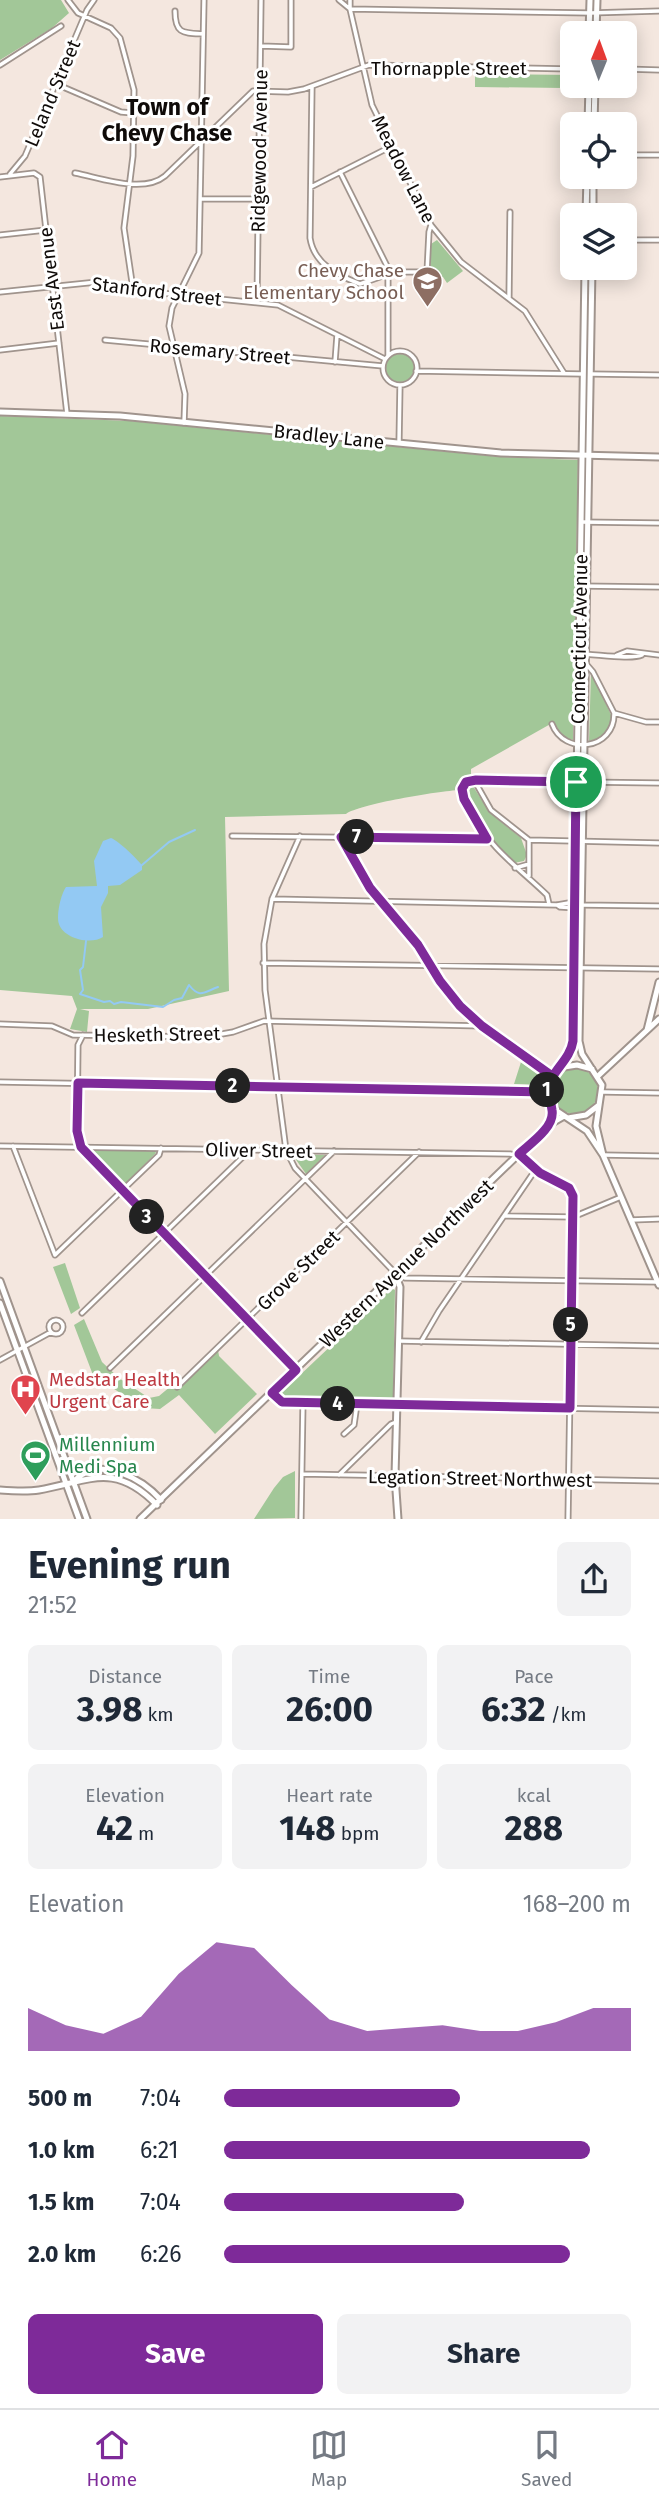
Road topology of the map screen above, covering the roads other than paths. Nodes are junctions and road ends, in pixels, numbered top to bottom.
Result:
1 (68, 0) edge
2 (94, 0) edge
3 (204, 0) edge
4 (261, 0) edge
5 (292, 0) edge
6 (339, 0) edge
7 (350, 0) edge
8 (590, 0) edge
9 (597, 0) edge
10 (350, 9) junction
11 (175, 11) dead end
12 (659, 11) edge
13 (593, 13) junction
14 (85, 17) junction
15 (591, 21) edge
16 (594, 21) edge
17 (61, 26) dead end
18 (203, 34) junction
19 (261, 46) junction
20 (0, 65) edge
21 (363, 67) junction
22 (560, 69) edge
23 (637, 69) edge
24 (659, 70) edge
25 (56, 85) junction
26 (312, 87) junction
27 (260, 91) junction
28 (133, 113) junction
29 (202, 141) junction
30 (392, 146) junction
31 (637, 155) edge
32 (659, 155) edge
33 (340, 172) junction
34 (75, 173) dead end
35 (9, 175) junction
36 (311, 176) junction
37 (0, 177) edge
38 (321, 180) junction
39 (128, 183) junction
40 (311, 187) junction
41 (201, 199) junction
42 (258, 199) junction
43 (510, 212) dead end
44 (431, 225) junction
45 (46, 230) junction
46 (0, 235) edge
47 (439, 236) junction
48 (637, 240) edge
49 (659, 240) edge
50 (428, 241) junction
51 (388, 274) junction
52 (585, 280) edge
53 (591, 280) edge
54 (52, 286) junction
55 (133, 289) junction
56 (0, 292) edge
57 (178, 295) junction
58 (509, 298) junction
59 (257, 303) junction
60 (337, 335) junction
61 (105, 340) dead end
62 (59, 343) junction
63 (173, 346) junction
64 (0, 350) edge
65 (387, 357) junction
66 (335, 362) junction
67 (383, 366) junction
68 (416, 371) junction
69 (564, 373) junction
70 (587, 374) junction
71 (659, 375) edge
72 (400, 385) junction
73 (0, 412) edge
74 (67, 414) junction
75 (184, 423) junction
76 (399, 443) junction
77 (585, 455) junction
78 (659, 457) edge
79 (584, 522) junction
80 (659, 523) edge
81 (583, 586) junction
82 (659, 587) edge
83 (582, 654) junction
84 (659, 655) edge
85 (585, 664) junction
86 (614, 713) junction
87 (659, 722) edge
88 (552, 724) dead end
89 (581, 744) junction
90 (474, 780) junction
91 (580, 782) junction
92 (659, 783) edge
93 (232, 836) dead end
94 (300, 836) junction
95 (341, 837) junction
96 (487, 839) junction
97 (529, 840) junction
98 (579, 841) junction
99 (659, 843) edge
100 (529, 864) junction
101 (515, 868) junction
102 (529, 878) junction
103 (272, 900) junction
104 (382, 901) junction
105 (549, 904) junction
106 (576, 905) junction
107 (659, 906) edge
108 (263, 963) junction
109 (431, 966) junction
110 (577, 968) junction
111 (659, 970) edge
112 (659, 982) edge
113 (659, 1019) edge
114 (269, 1022) junction
115 (0, 1024) edge
116 (482, 1026) junction
117 (647, 1030) junction
118 (70, 1035) junction
119 (83, 1035) junction
120 (78, 1045) junction
121 (558, 1068) junction
122 (592, 1069) junction
123 (552, 1076) junction
124 (598, 1076) junction
125 (0, 1082) edge
126 (78, 1083) junction
127 (278, 1087) junction
128 (547, 1092) junction
129 (603, 1092) junction
130 (659, 1093) edge
131 (599, 1105) junction
132 (552, 1107) junction
133 (566, 1117) junction
134 (550, 1124) junction
135 (0, 1146) edge
136 (13, 1146) junction
137 (81, 1147) junction
138 (161, 1148) junction
139 (251, 1149) junction
140 (286, 1150) junction
141 (334, 1151) junction
142 (419, 1152) junction
143 (519, 1154) junction
144 (603, 1155) junction
145 (659, 1156) edge
146 (536, 1169) junction
147 (305, 1180) junction
148 (123, 1191) junction
149 (621, 1197) junction
150 (505, 1216) junction
151 (573, 1217) junction
152 (659, 1219) edge
153 (631, 1220) junction
154 (347, 1223) junction
155 (164, 1234) junction
156 (395, 1273) junction
157 (205, 1276) junction
158 (460, 1279) junction
159 (0, 1280) edge
160 (572, 1281) junction
161 (659, 1283) edge
162 (0, 1303) edge
163 (82, 1312) dead end
164 (247, 1319) junction
165 (51, 1332) junction
166 (398, 1341) junction
167 (421, 1342) junction
168 (571, 1345) junction
169 (659, 1346) edge
170 (24, 1348) junction
171 (18, 1352) junction
172 (0, 1360) edge
173 (110, 1368) dead end
174 (296, 1370) junction
175 (177, 1387) dead end
176 (272, 1393) junction
177 (303, 1403) junction
178 (357, 1404) junction
179 (397, 1405) junction
180 (570, 1408) junction
181 (659, 1410) edge
182 (397, 1422) junction
183 (344, 1434) dead end
184 (96, 1471) junction
185 (302, 1474) junction
186 (339, 1475) junction
187 (396, 1476) junction
188 (90, 1479) junction
189 (569, 1479) junction
190 (75, 1480) junction
191 (659, 1481) edge
192 (66, 1483) junction
193 (1, 1489) edge
194 (159, 1503) junction
195 (397, 1517) edge
196 (79, 1519) edge
197 (87, 1519) edge
198 (140, 1519) edge
199 (301, 1519) edge
200 (568, 1519) edge

1 - 14 street
2 - 14 street, Leland Street
3 - 18 street
4 - 19 street, Ridgewood Avenue
5 - 19 street
6 - 10 street
7 - 10 street, Meadow Lane
8 - 13 main road
9 - 13 main road
10 - 13 street
10 - 21 street, Meadow Lane
11 - 18 street
12 - 13 street
13 - 15 main road
13 - 16 main road
14 - 25 street, Leland Street
14 - 28 street
17 - 20 street
18 - 29 street
19 - 27 street, Ridgewood Avenue
21 - 22 street, Thornapple Street
21 - 26 street, Thornapple Street
21 - 30 street, Meadow Lane
23 - 24 street
25 - 28 street
25 - 35 street, Leland Street
26 - 27 street, Thornapple Street
26 - 36 street
27 - 29 street
27 - 42 street, Ridgewood Avenue
28 - 39 street
29 - 39 street
29 - 41 street
30 - 33 street
30 - 44 street, Meadow Lane
31 - 32 street
33 - 38 street
33 - 51 street
34 - 39 street
35 - 37 street
35 - 45 street, East Avenue
36 - 38 street
36 - 40 street
38 - 40 street
39 - 55 street
40 - 51 street
41 - 42 street
41 - 57 street
42 - 59 street, Ridgewood Avenue
43 - 58 street
44 - 47 street, Meadow Lane
44 - 50 street
45 - 46 street
45 - 54 street, East Avenue
47 - 50 street
47 - 58 street, Meadow Lane
48 - 49 street
50 - 51 street
51 - 65 street
52 - 70 main road, Connecticut Avenue
53 - 70 main road, Connecticut Avenue
54 - 55 street, Stanford Street
54 - 56 street, Stanford Street
54 - 62 street, East Avenue
55 - 57 street, Stanford Street
57 - 59 street, Stanford Street
57 - 63 street
58 - 69 street, Meadow Lane
59 - 60 street, Stanford Street
60 - 65 street, Stanford Street
60 - 66 street
61 - 63 street, Rosemary Street
62 - 64 street
62 - 74 street, East Avenue
63 - 66 street, Rosemary Street
63 - 75 street
65 - 67 street
65 - 68 street
66 - 67 street, Rosemary Street
67 - 72 street
68 - 69 street
68 - 72 street
69 - 70 street
70 - 71 street
70 - 77 main road, Connecticut Avenue
72 - 76 street
73 - 74 main road, Bradley Lane
74 - 75 main road, Bradley Lane
75 - 76 main road, Bradley Lane
76 - 77 main road, Bradley Lane
77 - 78 main road, Bradley Lane
77 - 79 main road, Connecticut Avenue
79 - 80 street
79 - 81 main road, Connecticut Avenue
81 - 82 street
81 - 83 main road, Connecticut Avenue
83 - 84 street
83 - 85 main road, Connecticut Avenue
83 - 89 main road, Connecticut Avenue
85 - 86 street
85 - 89 main road, Connecticut Avenue
86 - 87 street
86 - 89 street
88 - 89 street
89 - 91 main road, Connecticut Avenue
90 - 91 street
90 - 96 street
90 - 97 street
91 - 92 street
91 - 98 main road, Connecticut Avenue
93 - 94 street
94 - 95 street
94 - 103 street
95 - 96 street
95 - 104 street
96 - 101 street
97 - 98 street
97 - 100 street
98 - 99 street
98 - 106 main road, Connecticut Avenue
100 - 101 street
100 - 102 street
101 - 102 street
102 - 105 street
103 - 104 street
103 - 108 street
104 - 105 street
104 - 109 street
105 - 106 street
106 - 107 street
106 - 110 main road, Connecticut Avenue
108 - 109 street
108 - 114 street
109 - 110 street
109 - 116 street
110 - 111 street
110 - 121 main road, Connecticut Avenue
110 - 122 main road, Connecticut Avenue
112 - 117 main road
113 - 117 main road
114 - 116 street, Hesketh Street
114 - 119 street, Hesketh Street
114 - 127 street
115 - 118 street, Hesketh Street
116 - 123 street
117 - 124 main road
118 - 119 street, Hesketh Street
118 - 120 street
119 - 120 street
120 - 126 street
121 - 122 main road
121 - 123 main road
122 - 124 main road
123 - 128 main road
124 - 129 main road
125 - 126 street
126 - 127 street
126 - 137 street
127 - 128 street
127 - 140 street
128 - 132 main road
129 - 130 street
129 - 131 main road
131 - 133 main road
131 - 144 main road
132 - 133 main road
132 - 134 main road
133 - 134 main road, Western Avenue Northwest
133 - 144 main road
134 - 143 main road, Western Avenue Northwest
135 - 136 street, Oliver Street
136 - 137 street, Oliver Street
136 - 148 street
137 - 138 street, Oliver Street
137 - 148 street
138 - 139 street, Oliver Street
138 - 148 street
139 - 140 street, Oliver Street
139 - 155 street
140 - 141 street, Oliver Street
140 - 147 street
141 - 142 street, Oliver Street
141 - 147 street
142 - 143 street, Oliver Street
142 - 154 street, Grove Street
143 - 146 street
143 - 156 main road, Western Avenue Northwest
144 - 145 street
144 - 149 main road
146 - 150 street
146 - 151 street
147 - 154 street
147 - 157 street
148 - 155 street
149 - 151 street
149 - 153 main road
150 - 151 street
150 - 158 street
151 - 160 street
152 - 153 street
153 - 161 main road
154 - 156 street
154 - 164 street, Grove Street
155 - 157 street
155 - 163 street
156 - 158 street
156 - 166 main road
156 - 174 main road, Western Avenue Northwest
157 - 164 street
157 - 173 street
158 - 160 street
158 - 167 street
159 - 170 main road
160 - 161 street
160 - 168 street
162 - 171 main road
164 - 174 street
164 - 175 street, Grove Street
165 - 165 street
165 - 170 street
166 - 167 street
166 - 179 main road
167 - 168 street
168 - 169 street
168 - 180 street
170 - 171 street
170 - 190 main road
171 - 172 street
171 - 192 main road
174 - 176 main road, Western Avenue Northwest
176 - 177 street
176 - 194 main road, Western Avenue Northwest
177 - 178 street
177 - 185 street
178 - 179 street
178 - 183 street
179 - 180 street
179 - 182 main road
180 - 181 street
180 - 189 street
182 - 186 street
182 - 187 main road
184 - 188 main road
184 - 190 main road
184 - 194 main road
185 - 186 street, Legation Street Northwest
185 - 199 street
186 - 187 street, Legation Street Northwest
187 - 189 street, Legation Street Northwest
187 - 195 main road
188 - 190 main road
188 - 194 main road
189 - 191 street, Legation Street Northwest
189 - 200 street
190 - 192 main road
190 - 197 main road
192 - 193 main road
192 - 196 main road
194 - 198 main road, Western Avenue Northwest

